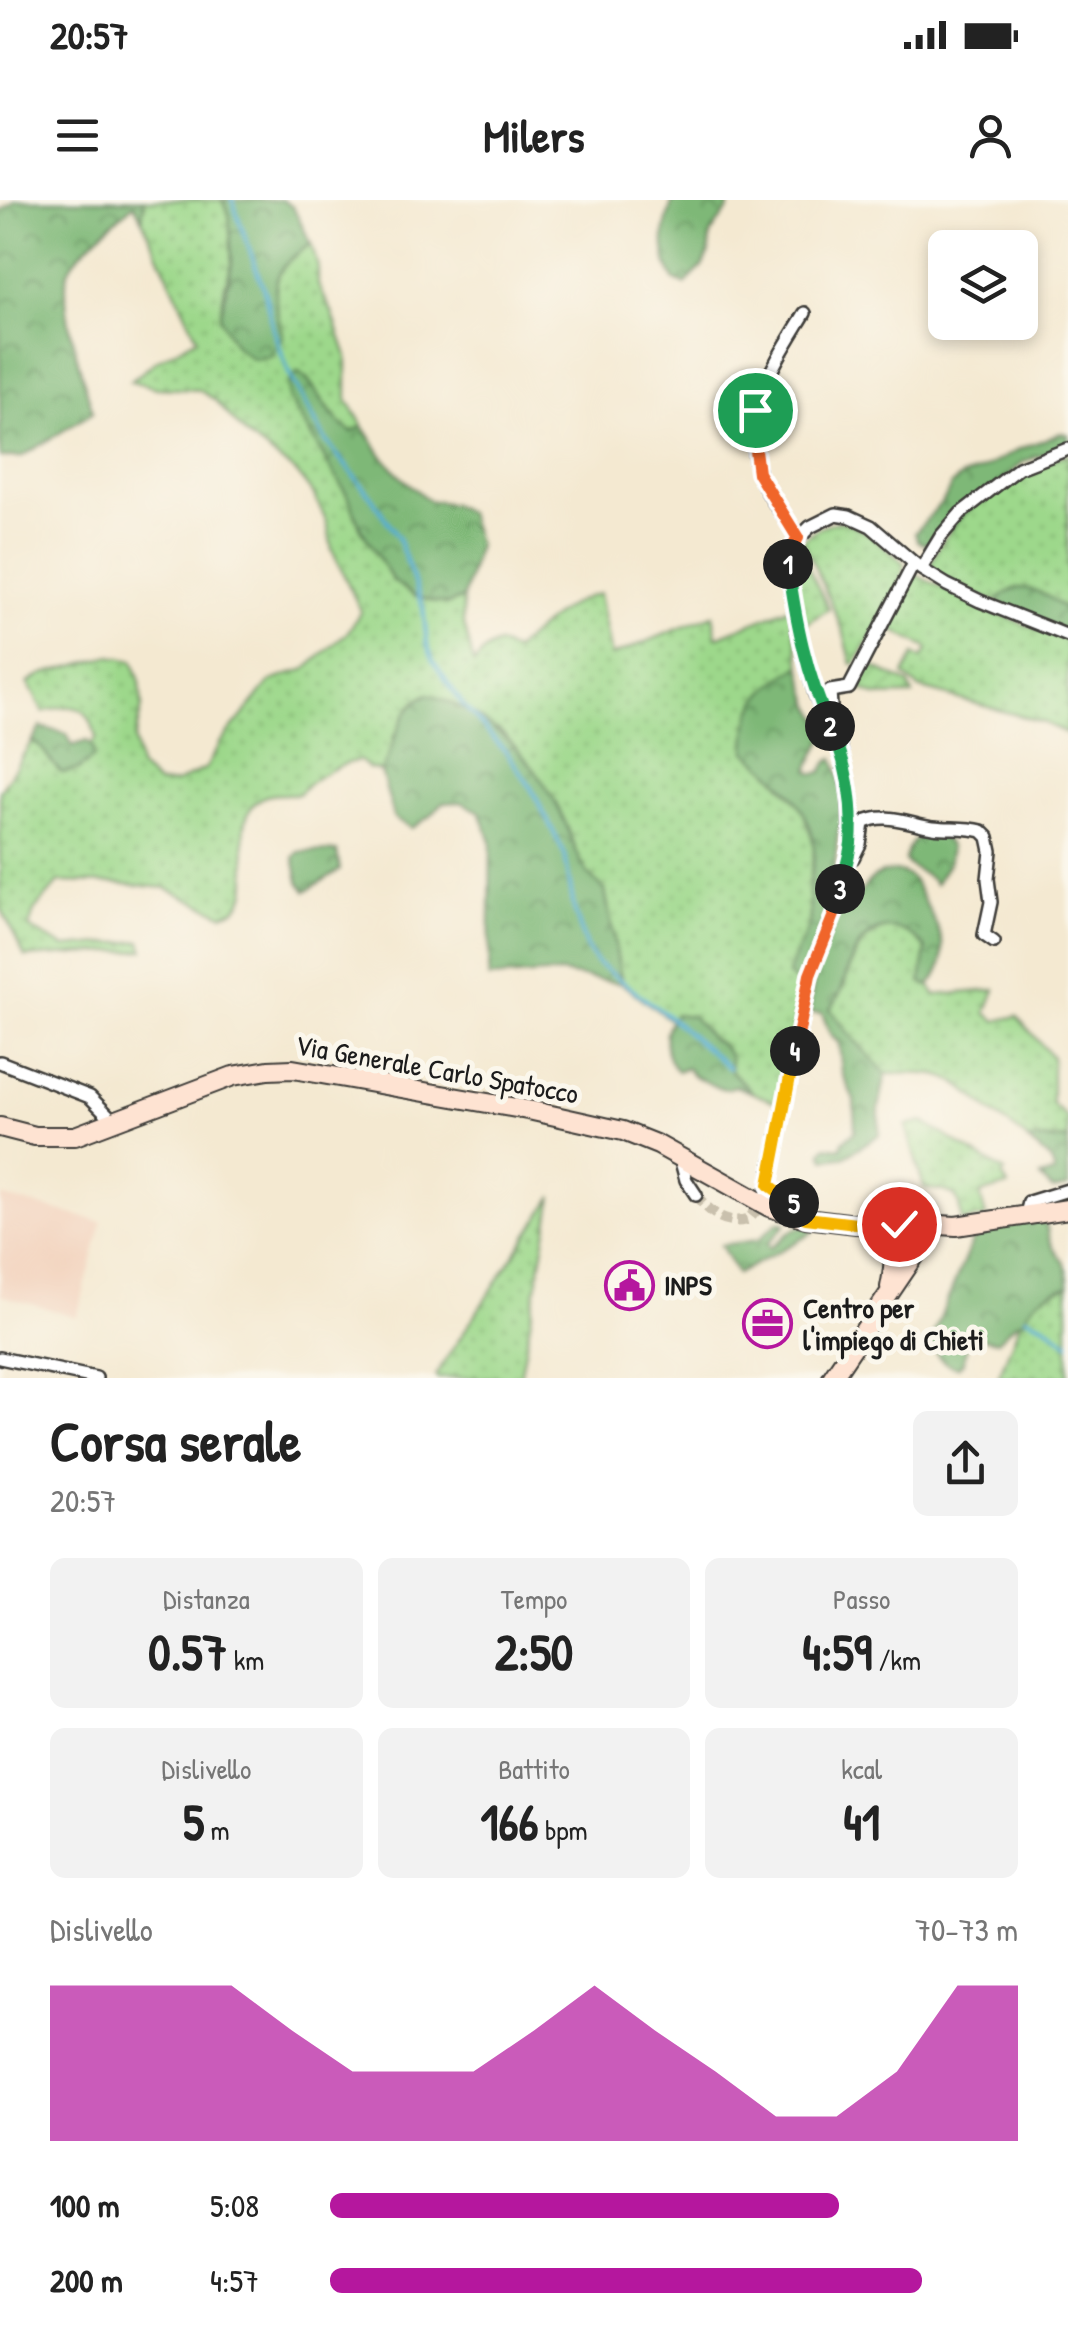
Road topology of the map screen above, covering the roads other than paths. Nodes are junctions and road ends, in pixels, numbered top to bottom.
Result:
1 (805, 313) dead end
2 (1068, 448) edge
3 (798, 538) junction
4 (918, 566) junction
5 (1068, 636) edge
6 (832, 730) junction
7 (842, 880) junction
8 (994, 942) dead end
9 (0, 1062) edge
10 (114, 1122) junction
11 (0, 1127) edge
12 (1068, 1190) edge
13 (1068, 1209) edge
14 (1026, 1214) junction
15 (806, 1218) junction
16 (856, 1224) junction
17 (905, 1224) junction
18 (956, 1226) junction
19 (891, 1247) junction
20 (920, 1248) junction
21 (888, 1293) junction
22 (0, 1358) edge
23 (96, 1378) edge
24 (832, 1378) edge

1 - 3 street
2 - 4 street
3 - 4 street
3 - 6 street
4 - 5 street
4 - 6 street
6 - 7 street
7 - 8 street
7 - 15 street
9 - 10 street
10 - 11 main road, Via Generale Carlo Spatocco
10 - 15 main road, Via Generale Carlo Spatocco
12 - 14 street
13 - 14 main road
14 - 18 main road
15 - 16 main road, Via Generale Carlo Spatocco
16 - 17 main road, Via Generale Carlo Spatocco
16 - 19 main road, Via Generale Carlo Spatocco
17 - 18 main road, Via Generale Carlo Spatocco
17 - 19 main road
17 - 20 main road
18 - 20 main road
19 - 20 main road
19 - 21 main road
20 - 21 main road
21 - 24 main road
22 - 23 street

